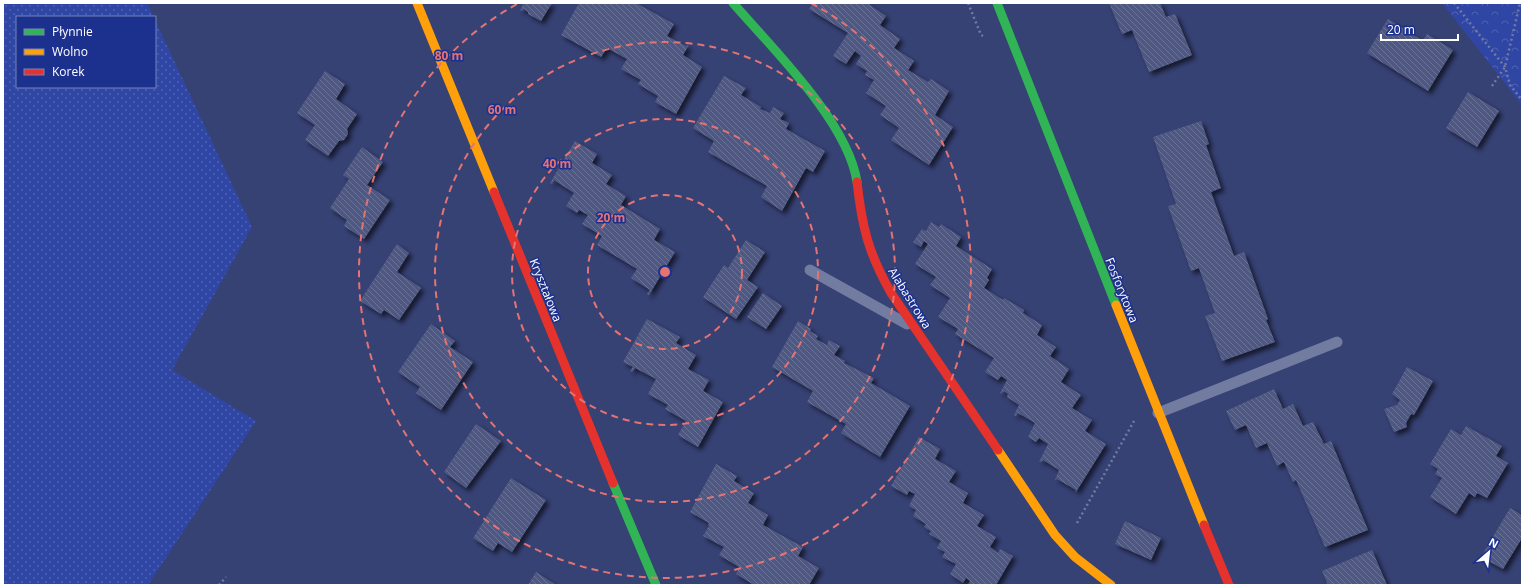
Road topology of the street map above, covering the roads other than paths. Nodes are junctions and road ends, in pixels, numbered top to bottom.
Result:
1 (417, 3) edge
2 (733, 3) edge
3 (996, 3) edge
4 (810, 270) dead end
5 (914, 328) junction
6 (1337, 342) dead end
7 (1158, 413) junction
8 (656, 585) edge
9 (1111, 585) edge
10 (1229, 585) edge

1 - 8 street, Kryształowa
2 - 5 street, Alabastrowa
3 - 7 street, Fosforytowa
4 - 5 lane
5 - 9 street, Alabastrowa
6 - 7 lane
7 - 10 street, Fosforytowa

